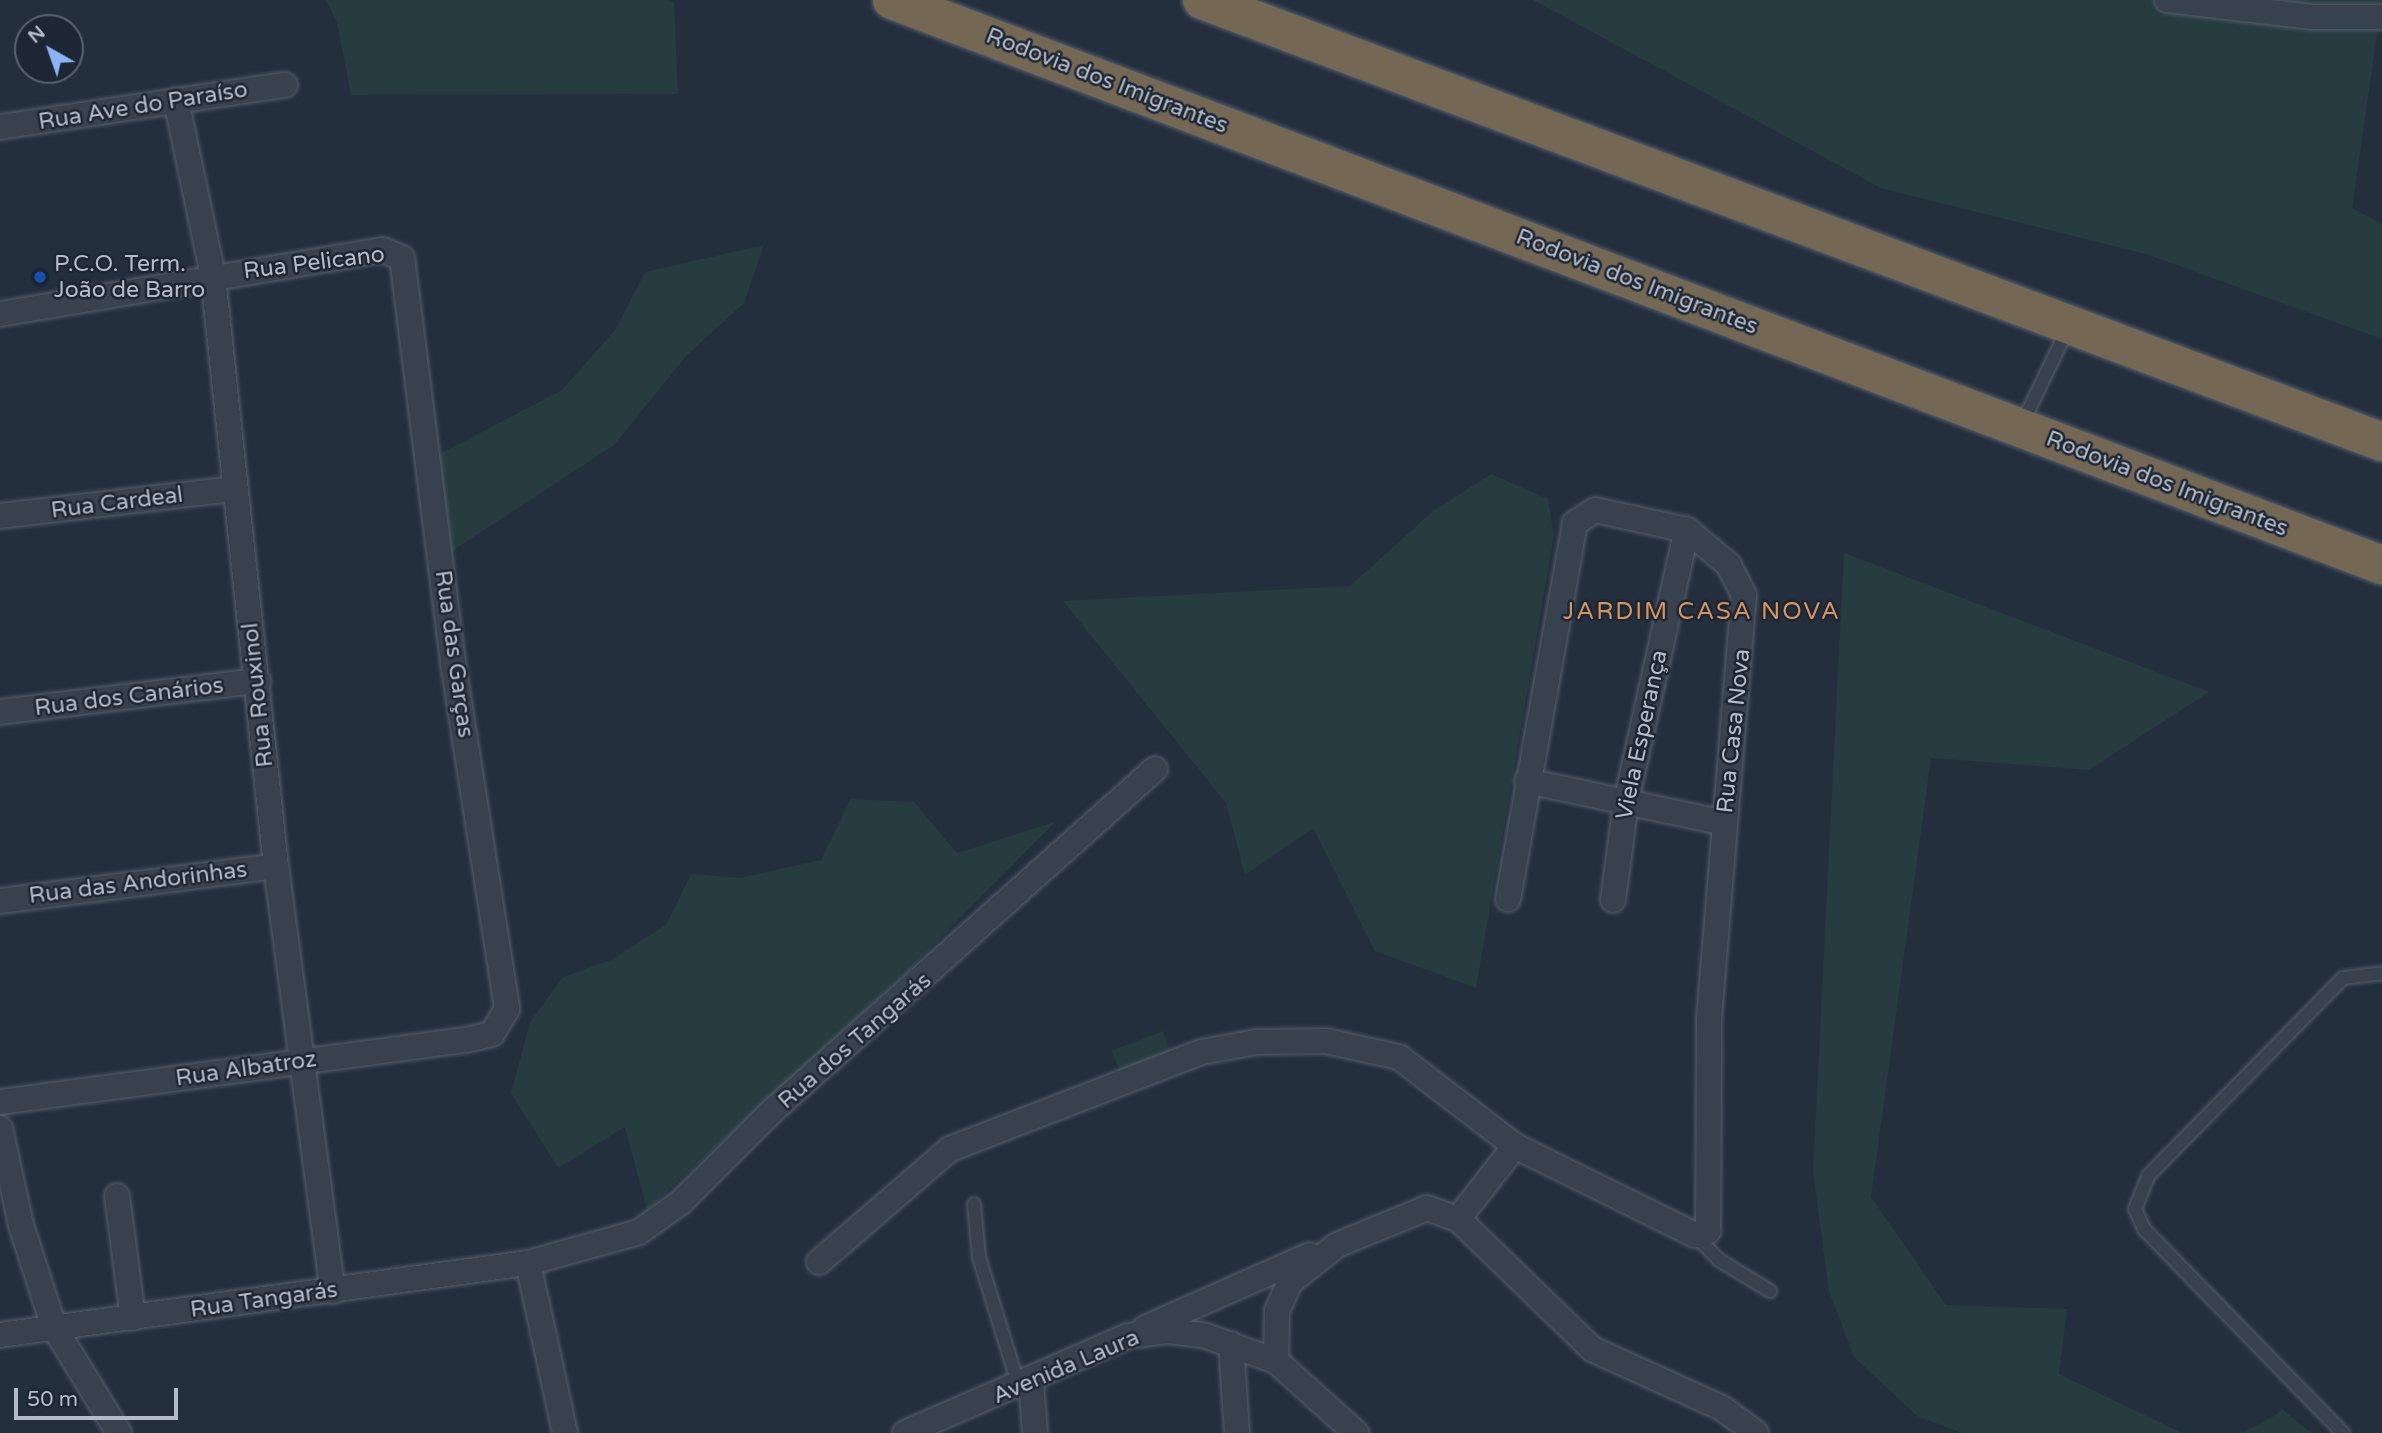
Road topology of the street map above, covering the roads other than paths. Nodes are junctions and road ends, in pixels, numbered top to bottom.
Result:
1 (892, 0) edge
2 (1202, 0) edge
3 (2167, 0) edge
4 (2382, 17) edge
5 (285, 85) dead end
6 (176, 100) junction
7 (0, 127) edge
8 (407, 267) joint
9 (213, 276) junction
10 (0, 314) edge
11 (2069, 325) junction
12 (2021, 428) junction
13 (2382, 442) edge
14 (235, 489) junction
15 (0, 516) edge
16 (1687, 530) junction
17 (2382, 565) edge
18 (258, 681) junction
19 (0, 712) edge
20 (1155, 769) dead end
21 (1527, 780) junction
22 (1626, 802) junction
23 (1724, 823) junction
24 (276, 866) junction
25 (1508, 899) dead end
26 (1613, 900) dead end
27 (0, 901) edge
28 (2382, 973) edge
29 (492, 1034) joint
30 (302, 1062) junction
31 (0, 1102) edge
32 (0, 1128) edge
33 (1515, 1146) junction
34 (117, 1196) dead end
35 (974, 1204) dead end
36 (1449, 1215) junction
37 (1695, 1235) junction
38 (1337, 1245) junction
39 (819, 1262) dead end
40 (528, 1263) junction
41 (332, 1291) junction
42 (1770, 1291) dead end
43 (133, 1318) junction
44 (54, 1327) junction
45 (0, 1335) edge
46 (1128, 1336) junction
47 (1231, 1344) junction
48 (1276, 1361) junction
49 (1025, 1384) junction
50 (119, 1433) edge
51 (565, 1433) edge
52 (905, 1433) edge
53 (1035, 1433) edge
54 (1237, 1433) edge
55 (1356, 1433) edge
56 (1756, 1433) edge
57 (2343, 1433) edge

1 - 12 highway, Rodovia dos Imigrantes
2 - 11 highway
3 - 4 street
5 - 6 street, Rua Ave do Paraíso
6 - 7 street, Rua Ave do Paraíso
6 - 9 street, Rua Rouxinol
8 - 9 street, Rua Pelicano
8 - 29 street, Rua das Garças
9 - 10 street, Rua Pelicano
9 - 14 street, Rua Rouxinol
11 - 12 lane
11 - 13 highway
12 - 17 highway, Rodovia dos Imigrantes
14 - 15 street, Rua Cardeal
14 - 18 street, Rua Rouxinol
16 - 21 street, Rua Casa Nova
16 - 22 street, Viela Esperança
16 - 23 street, Rua Casa Nova
18 - 19 street, Rua dos Canários
18 - 24 street, Rua Rouxinol
20 - 40 street, Rua dos Tangarás
21 - 22 street
21 - 25 street, Rua Casa Nova
22 - 23 street
22 - 26 street, Viela Esperança
23 - 37 street, Rua Casa Nova
24 - 27 street, Rua das Andorinhas
24 - 30 street, Rua Rouxinol
28 - 57 lane
29 - 30 street, Rua Albatroz
30 - 31 street, Rua Albatroz
30 - 41 street, Rua Rouxinol
32 - 44 street
33 - 36 street
33 - 37 street
33 - 39 street
34 - 43 street
35 - 49 lane
36 - 38 street
36 - 56 street
37 - 42 lane
38 - 46 street
38 - 48 street
40 - 41 street, Rua Tangarás
40 - 51 street
41 - 43 street, Rua Tangarás
43 - 44 street, Rua Tangarás
44 - 45 street, Rua Tangarás
44 - 50 street
46 - 47 street, Avenida Laura
46 - 49 street, Avenida Laura
47 - 48 street, Avenida Laura
47 - 54 street
48 - 55 street
49 - 52 street, Avenida Laura
49 - 53 street

